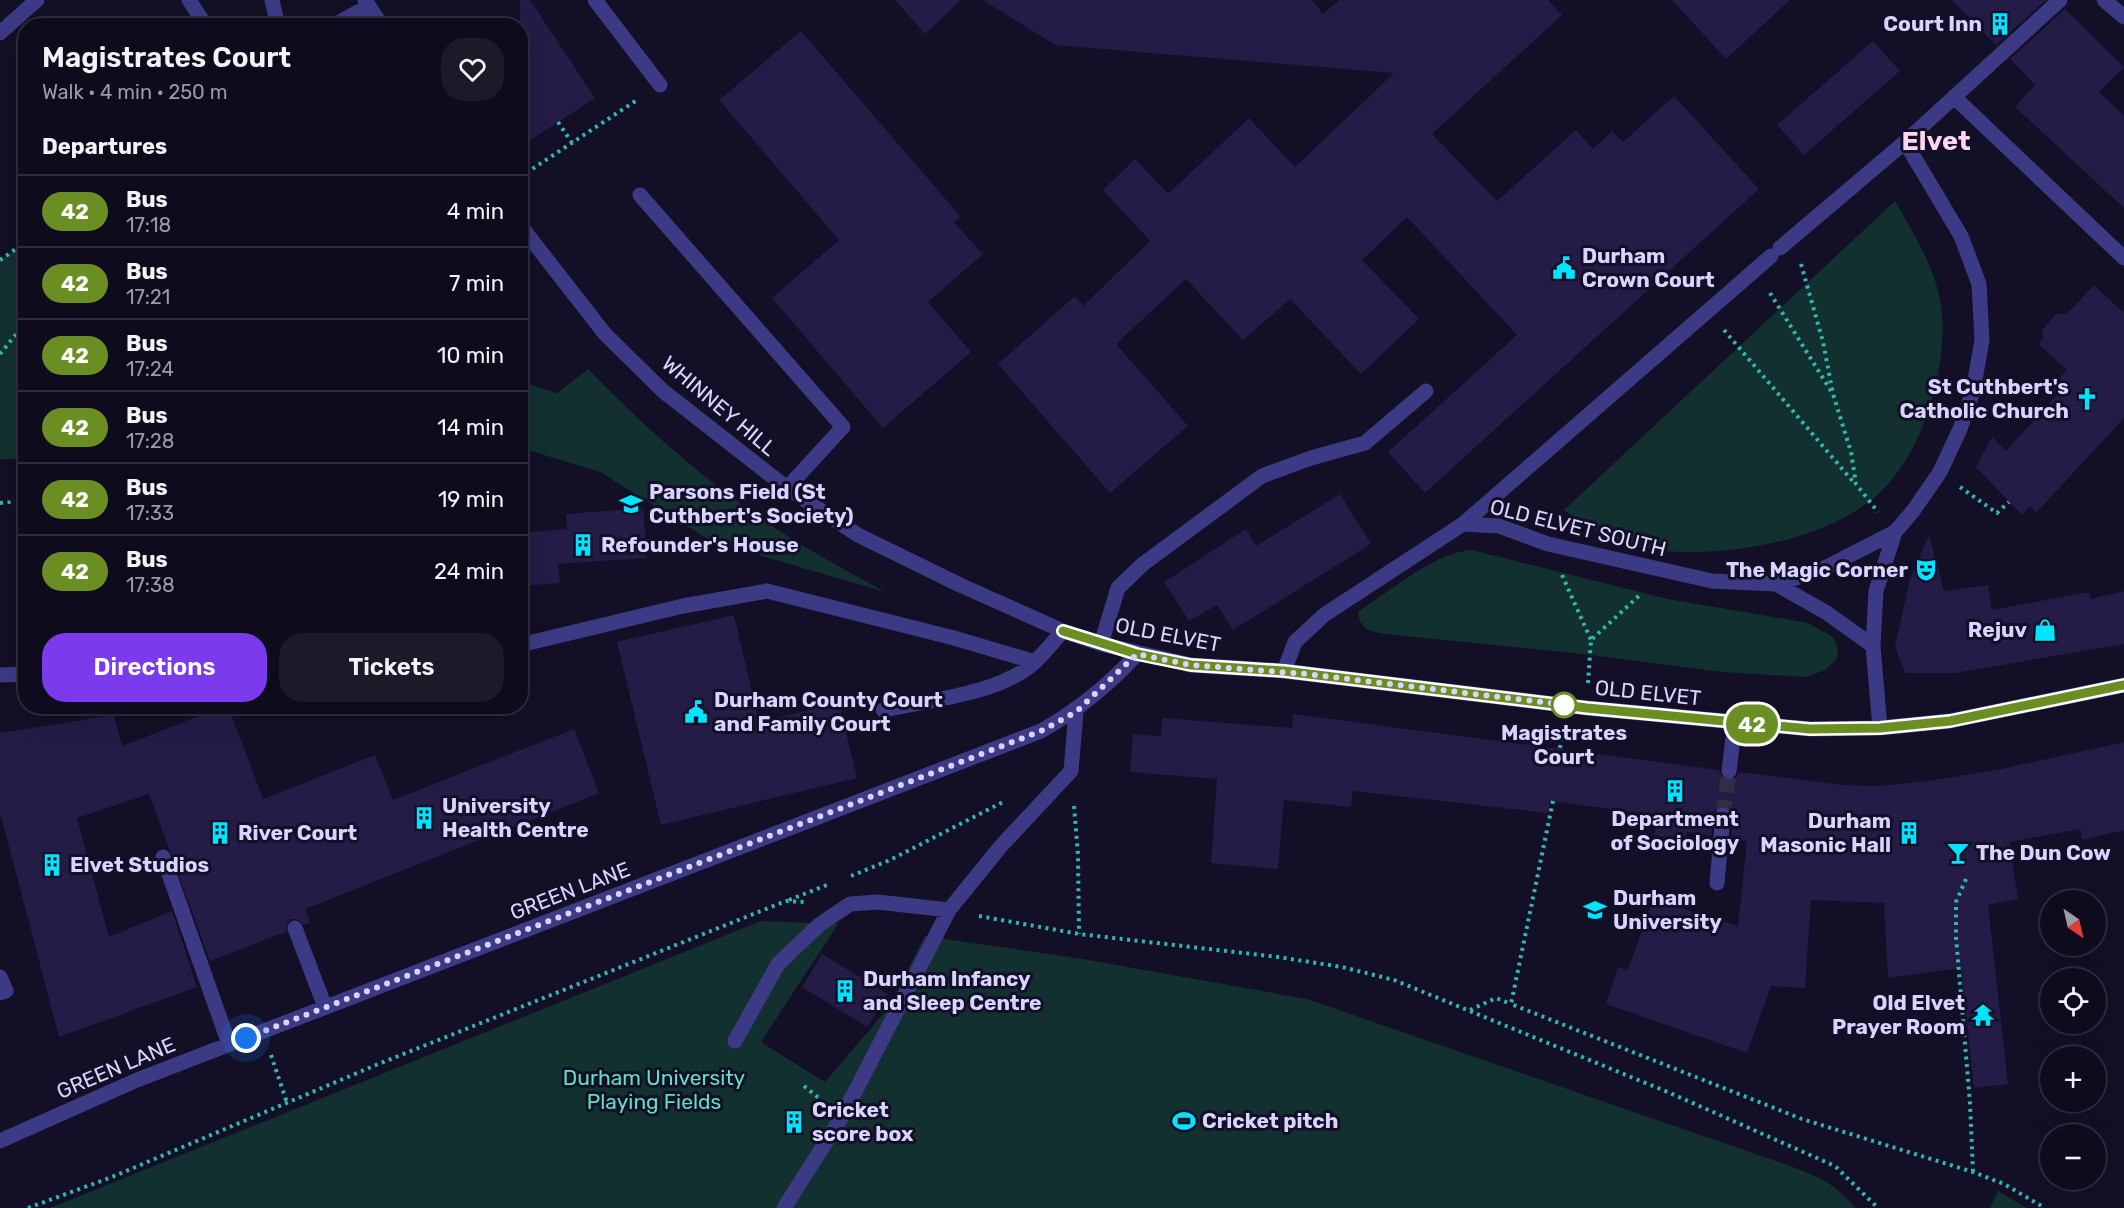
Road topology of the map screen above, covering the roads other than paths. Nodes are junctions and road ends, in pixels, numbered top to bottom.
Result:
1 (37, 0) edge
2 (189, 0) edge
3 (272, 0) edge
4 (595, 0) edge
5 (2060, 0) edge
6 (2104, 0) edge
7 (367, 3) edge
8 (201, 18) edge
9 (276, 18) edge
10 (344, 18) edge
11 (377, 18) edge
12 (2124, 18) edge
13 (0, 33) edge
14 (660, 85) road end
15 (1954, 97) junction
16 (1905, 142) junction
17 (640, 195) dead end
18 (528, 235) edge
19 (2124, 258) edge
20 (1426, 391) dead end
21 (787, 488) junction
22 (1463, 524) junction
23 (1895, 532) junction
24 (1776, 584) junction
25 (1063, 631) junction
26 (528, 643) edge
27 (1101, 644) junction
28 (1873, 646) junction
29 (1137, 654) junction
30 (1035, 662) junction
31 (1284, 671) junction
32 (18, 674) edge
33 (0, 675) edge
34 (2124, 685) edge
35 (883, 710) dead end
36 (1076, 712) junction
37 (1735, 722) junction
38 (1880, 728) junction
39 (1729, 771) tunnel mouth
40 (1723, 814) tunnel mouth
41 (163, 857) dead end
42 (1717, 883) dead end
43 (949, 910) junction
44 (295, 928) dead end
45 (0, 977) edge
46 (0, 993) edge
47 (325, 1007) junction
48 (735, 1041) dead end
49 (230, 1044) junction
50 (0, 1141) edge
51 (784, 1208) edge

1 - 13 street
2 - 8 street
3 - 9 street
4 - 14 street
5 - 15 street
6 - 12 street
7 - 10 street
7 - 11 street
15 - 16 street
15 - 19 street
16 - 22 street
16 - 23 street, OLD ELVET SOUTH
17 - 21 street
18 - 21 street, WHINNEY HILL
20 - 27 street
21 - 25 street, WHINNEY HILL
22 - 24 street, OLD ELVET SOUTH
22 - 31 street, OLD ELVET SOUTH
23 - 24 street, OLD ELVET SOUTH
23 - 28 street, OLD ELVET SOUTH
24 - 28 street, OLD ELVET SOUTH
25 - 27 street, OLD ELVET
25 - 30 street
26 - 30 street
27 - 29 street, OLD ELVET
28 - 38 street, OLD ELVET SOUTH
29 - 31 street, OLD ELVET
29 - 36 street, GREEN LANE
30 - 35 street
31 - 37 street, OLD ELVET
32 - 33 street
34 - 38 street, OLD ELVET
36 - 43 street
36 - 47 street, GREEN LANE
37 - 38 street, OLD ELVET
37 - 39 street
40 - 42 street
41 - 49 street
43 - 48 street
43 - 51 street
44 - 47 street
45 - 46 street
47 - 49 street, GREEN LANE
49 - 50 street, GREEN LANE

